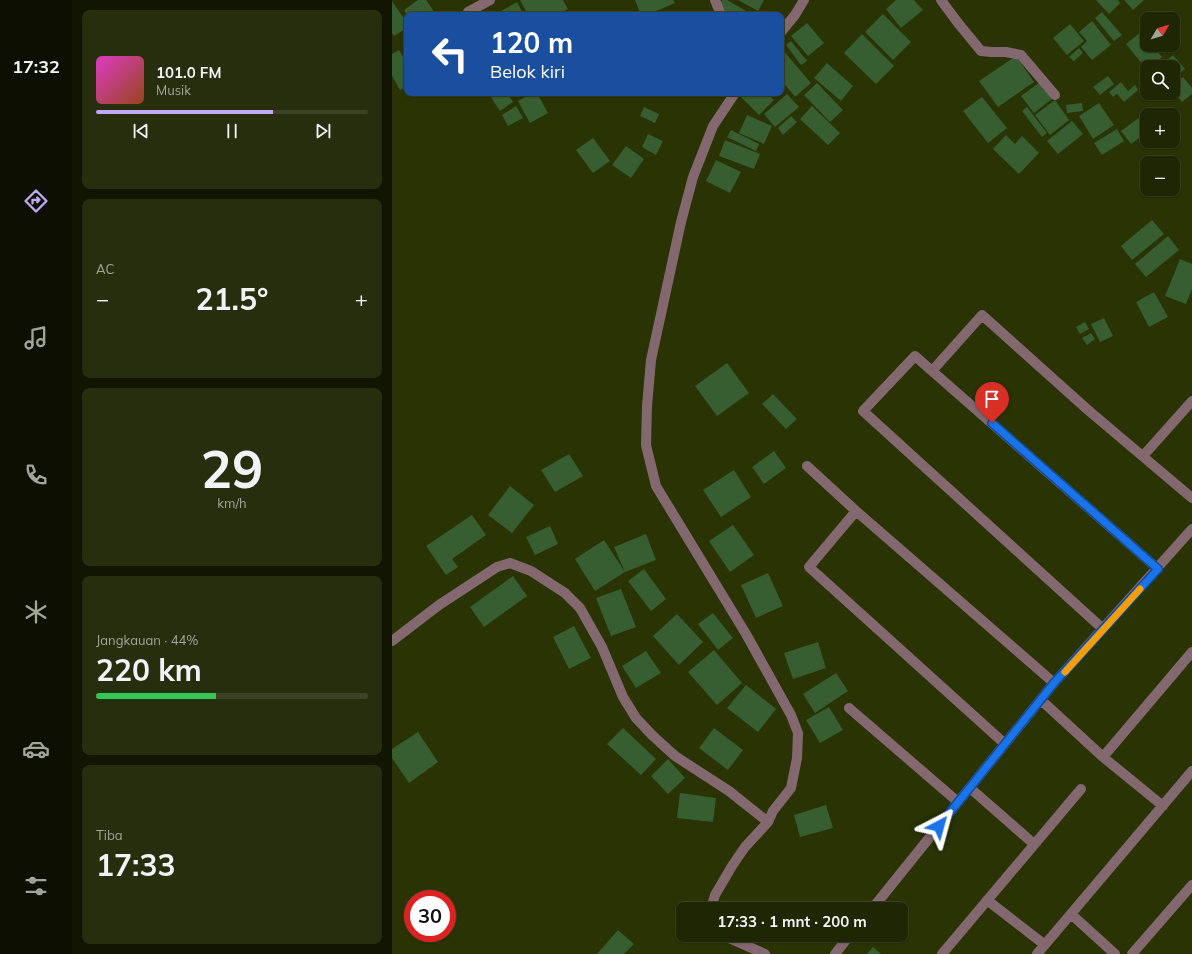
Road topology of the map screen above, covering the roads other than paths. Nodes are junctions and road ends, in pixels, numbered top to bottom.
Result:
1 (490, 0) edge
2 (714, 0) edge
3 (804, 0) edge
4 (941, 0) edge
5 (468, 12) dead end
6 (720, 12) edge
7 (784, 28) edge
8 (1055, 95) dead end
9 (733, 96) edge
10 (932, 371) junction
11 (1192, 401) edge
12 (1142, 456) junction
13 (807, 466) dead end
14 (1192, 498) edge
15 (856, 511) junction
16 (1192, 529) edge
17 (1158, 569) junction
18 (1103, 629) junction
19 (392, 641) edge
20 (1192, 652) edge
21 (1054, 683) junction
22 (1041, 700) junction
23 (849, 708) dead end
24 (1005, 744) junction
25 (1103, 757) junction
26 (1192, 771) edge
27 (970, 788) junction
28 (1081, 789) dead end
29 (958, 802) junction
30 (1163, 806) junction
31 (768, 822) junction
32 (1034, 844) junction
33 (1192, 885) edge
34 (987, 900) junction
35 (713, 902) edge
36 (878, 902) edge
37 (1071, 914) junction
38 (739, 942) edge
39 (844, 942) edge
40 (1045, 945) junction
41 (764, 954) edge
42 (835, 954) edge
43 (942, 954) edge
44 (1037, 954) edge
45 (1115, 954) edge
46 (1132, 954) edge

1 - 5 street
2 - 6 street
3 - 7 street
4 - 8 street
9 - 31 street
10 - 12 street
10 - 17 street
10 - 18 street
11 - 12 street
12 - 14 street
13 - 15 street
15 - 21 street
15 - 24 street
16 - 17 street
17 - 18 street
18 - 21 street
19 - 31 street
20 - 25 street
21 - 22 street
22 - 24 street
22 - 25 street
23 - 29 street
24 - 27 street
25 - 30 street
26 - 30 street
27 - 29 street
27 - 32 street
28 - 32 street
29 - 36 street
30 - 37 street
31 - 35 street
32 - 34 street
33 - 46 street
34 - 40 street
34 - 43 street
37 - 40 street
37 - 45 street
38 - 41 street
39 - 42 street
40 - 44 street

